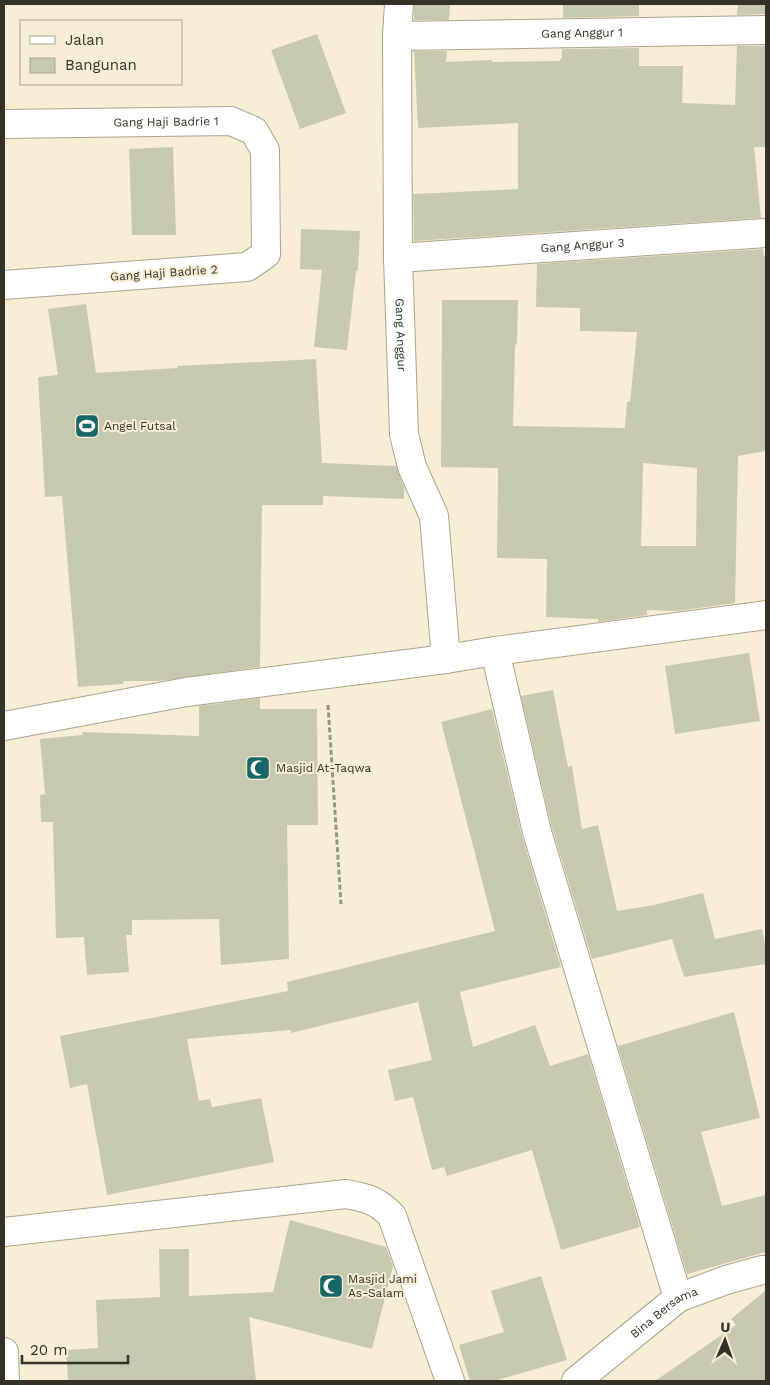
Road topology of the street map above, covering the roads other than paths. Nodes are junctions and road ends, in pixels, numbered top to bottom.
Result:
1 (399, 4) edge
2 (766, 30) edge
3 (398, 36) junction
4 (4, 124) edge
5 (266, 200) joint
6 (766, 233) edge
7 (398, 258) junction
8 (4, 285) edge
9 (766, 615) edge
10 (495, 650) junction
11 (446, 659) junction
12 (4, 726) edge
13 (4, 1232) edge
14 (766, 1270) edge
15 (678, 1298) junction
16 (4, 1352) edge
17 (5, 1381) edge
18 (450, 1381) edge
19 (576, 1381) edge

1 - 3 street, Gang Anggur
2 - 3 street, Gang Anggur 1
3 - 7 street, Gang Anggur
4 - 5 street, Gang Haji Badrie 1
5 - 8 street, Gang Haji Badrie 2
6 - 7 street, Gang Anggur 3
7 - 11 street, Gang Anggur
9 - 10 street
10 - 11 street
10 - 15 street
11 - 12 street
13 - 18 street
14 - 15 street, Bina Bersama
15 - 19 street, Bina Bersama
16 - 17 street

